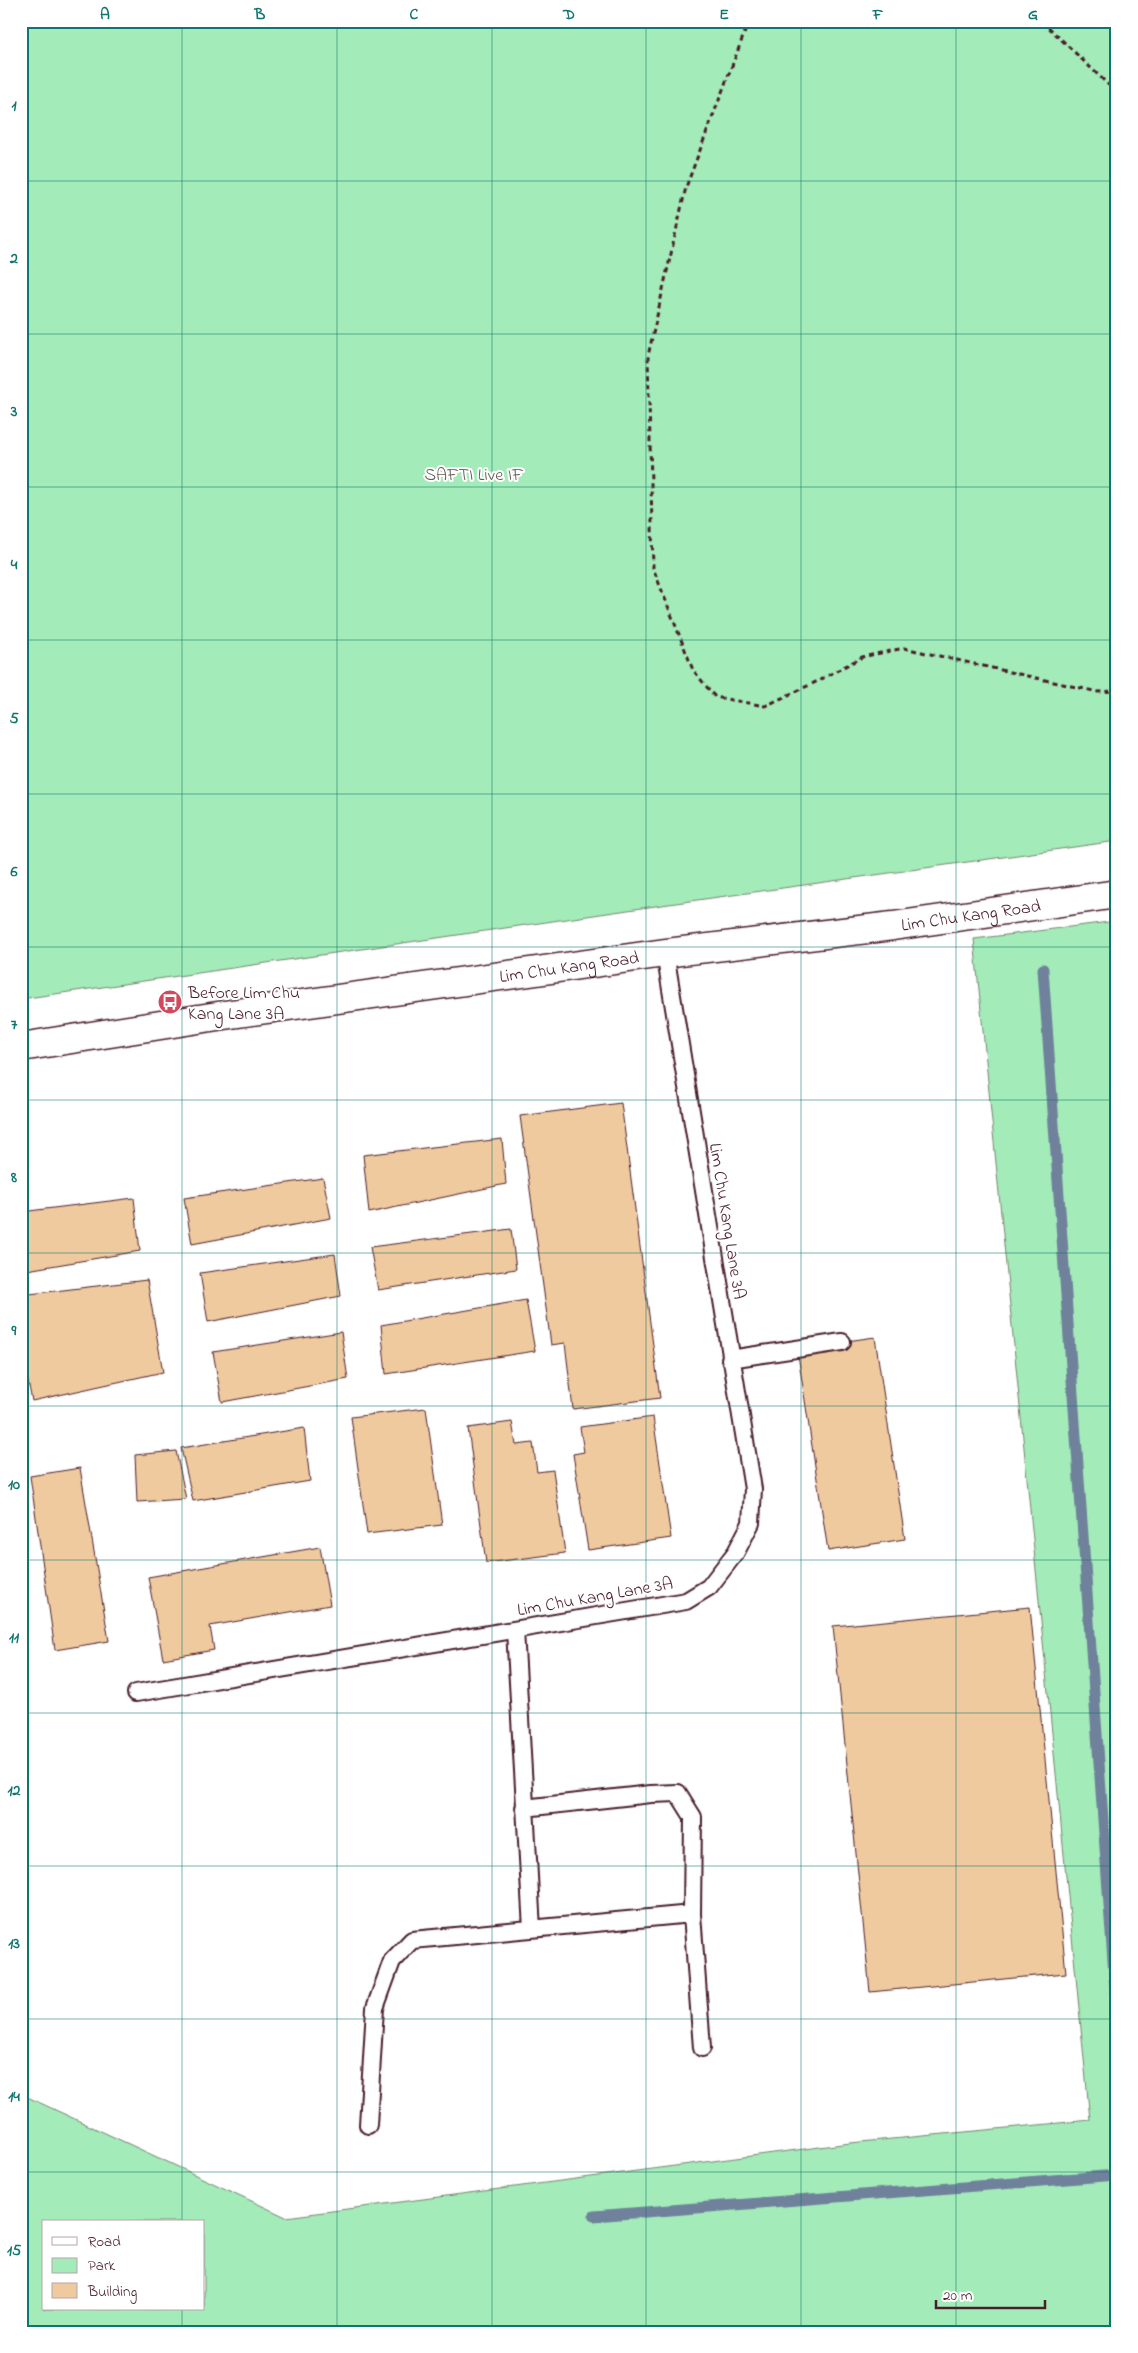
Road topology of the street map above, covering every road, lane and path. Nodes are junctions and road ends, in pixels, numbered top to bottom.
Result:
1 (749, 21) edge
2 (1042, 21) edge
3 (1117, 93) edge
4 (1117, 691) edge
5 (1117, 894) edge
6 (665, 953) junction
7 (21, 1047) edge
8 (842, 1342) dead end
9 (730, 1359) junction
10 (515, 1630) junction
11 (136, 1693) dead end
12 (524, 1808) junction
13 (692, 1914) junction
14 (532, 1929) junction
15 (702, 2048) dead end
16 (368, 2125) dead end

1 - 4 path
2 - 3 path
5 - 6 main road, Lim Chu Kang Road
6 - 7 main road, Lim Chu Kang Road
6 - 9 lane, Lim Chu Kang Lane 3A
8 - 9 lane
9 - 10 lane, Lim Chu Kang Lane 3A
10 - 11 lane, Lim Chu Kang Lane 3A
10 - 12 lane
12 - 13 lane
12 - 14 lane
13 - 14 lane
13 - 15 lane
14 - 16 lane

